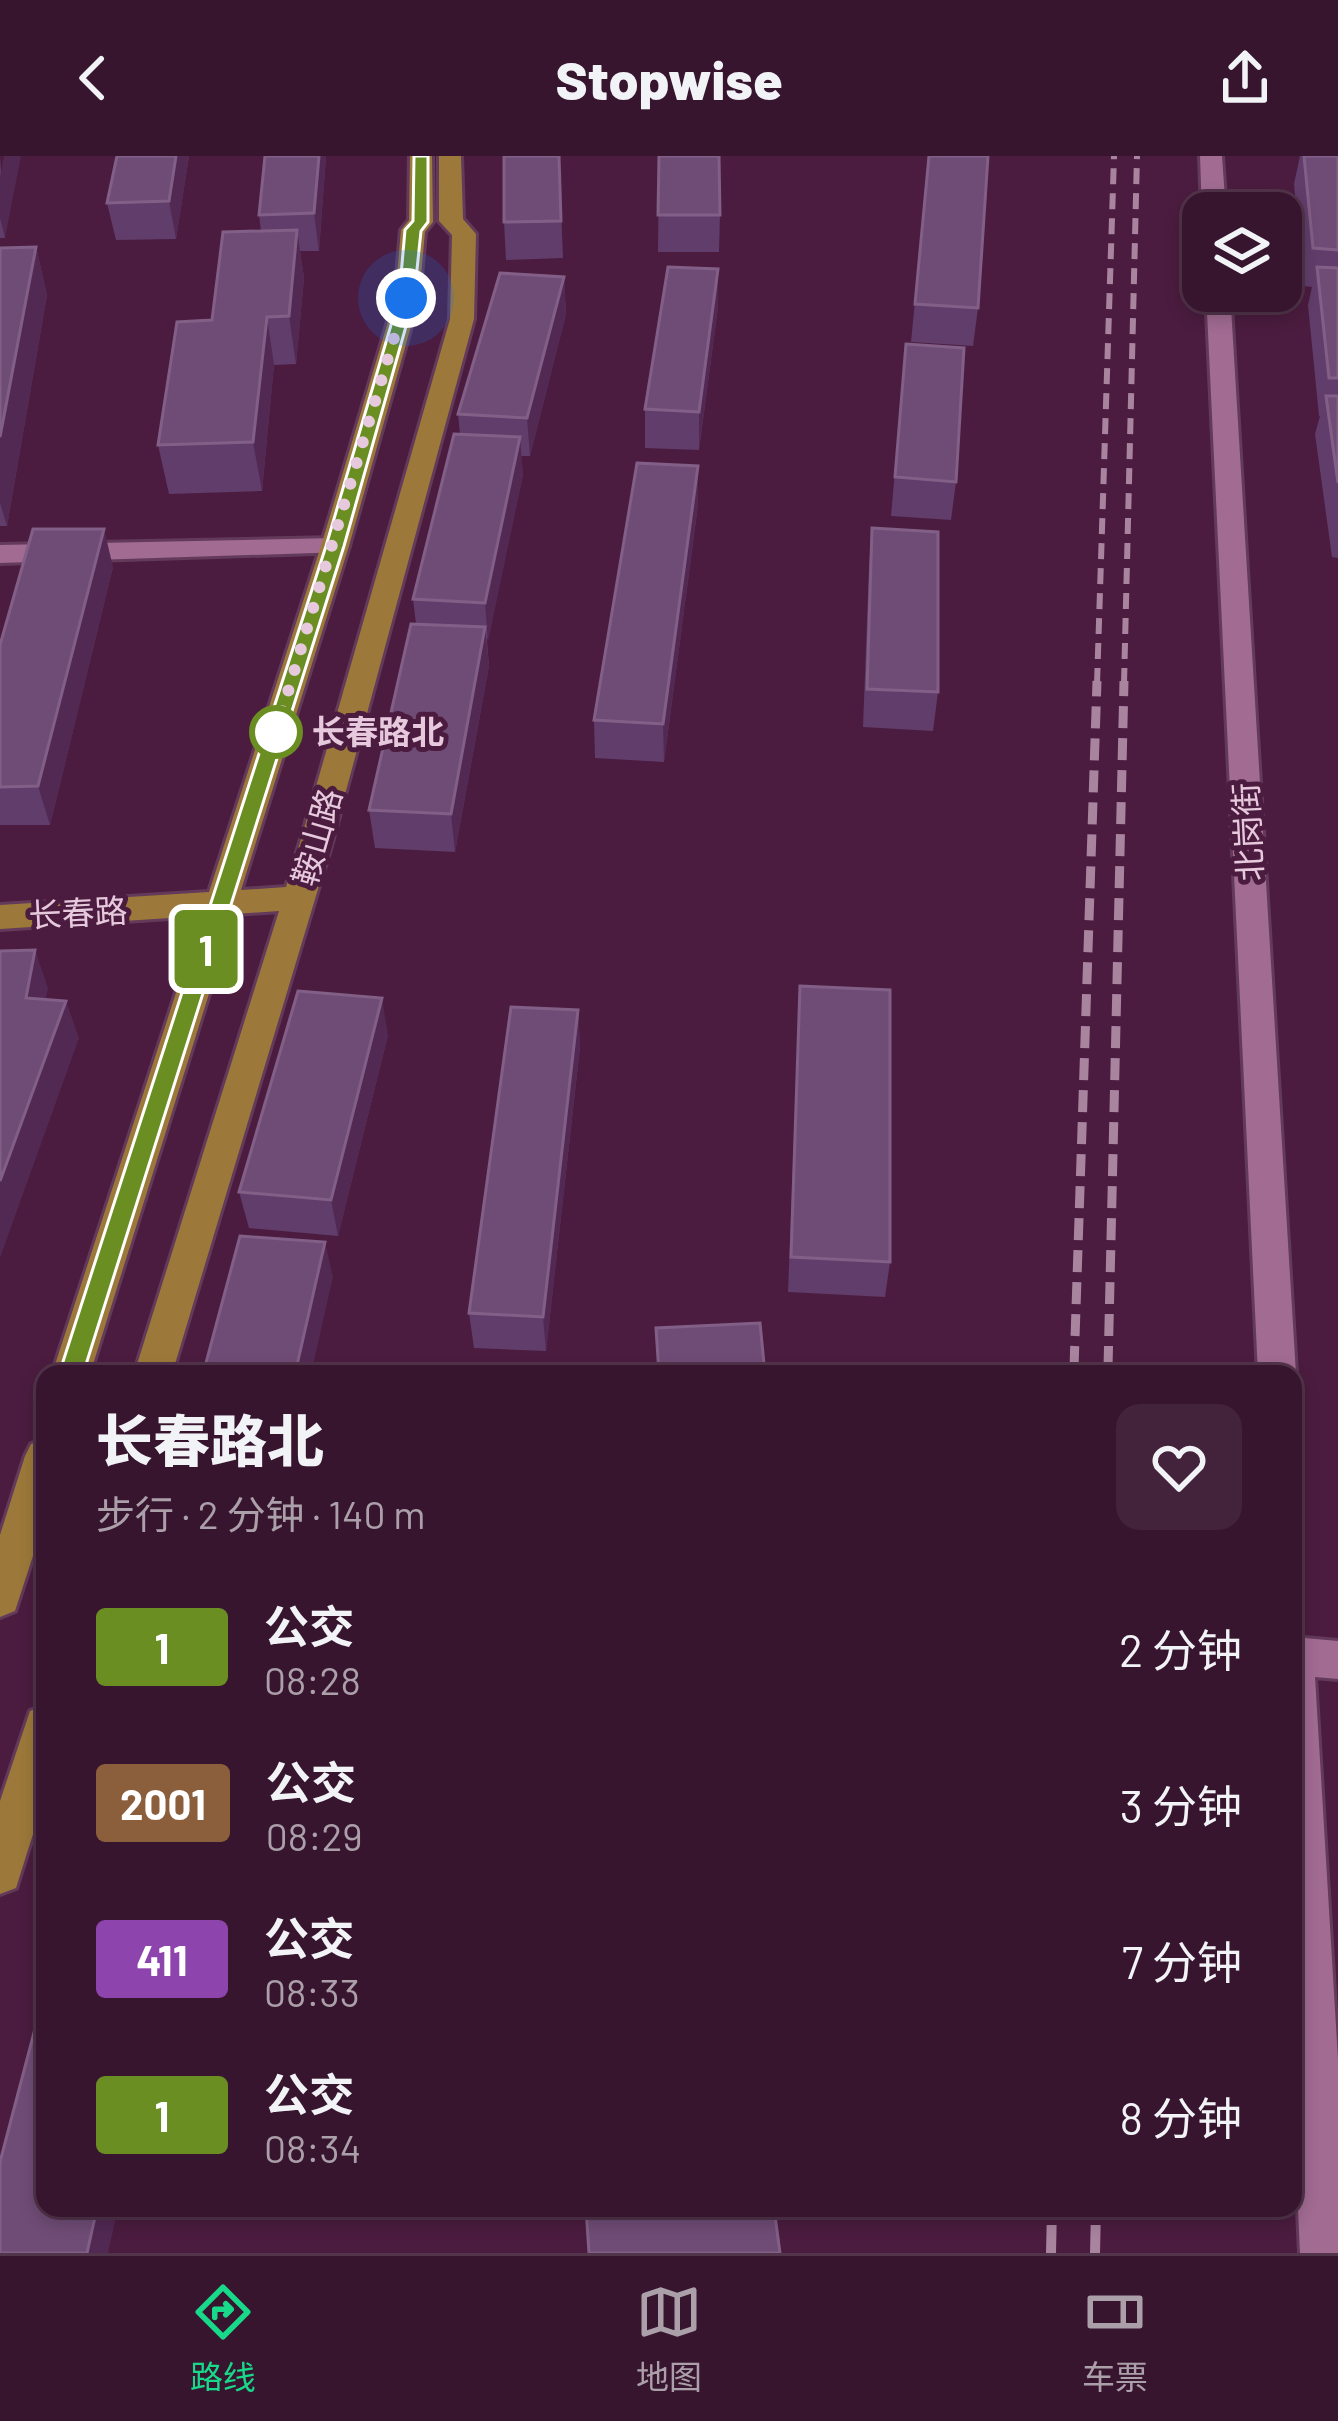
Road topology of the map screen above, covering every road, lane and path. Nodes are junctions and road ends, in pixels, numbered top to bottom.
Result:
1 (421, 156) edge
2 (450, 156) edge
3 (1211, 156) edge
4 (1213, 192) edge
5 (1219, 312) edge
6 (335, 546) junction
7 (0, 554) edge
8 (299, 898) junction
9 (220, 905) junction
10 (0, 917) edge
11 (74, 1365) edge
12 (156, 1365) edge
13 (1277, 1365) edge
14 (36, 1484) edge
15 (0, 1598) edge
16 (1302, 1658) edge
17 (1338, 1660) edge
18 (36, 1754) edge
19 (1302, 1825) edge
20 (0, 1872) edge
21 (1325, 2253) edge

1 - 6 main road
2 - 8 main road, 鞍山路
3 - 4 street
5 - 13 street, 北岗街
6 - 7 street
6 - 9 main road
8 - 9 main road, 长春路
8 - 12 main road, 鞍山路
9 - 10 main road, 长春路
9 - 11 main road
14 - 15 main road
16 - 17 street
18 - 20 main road
19 - 21 street

